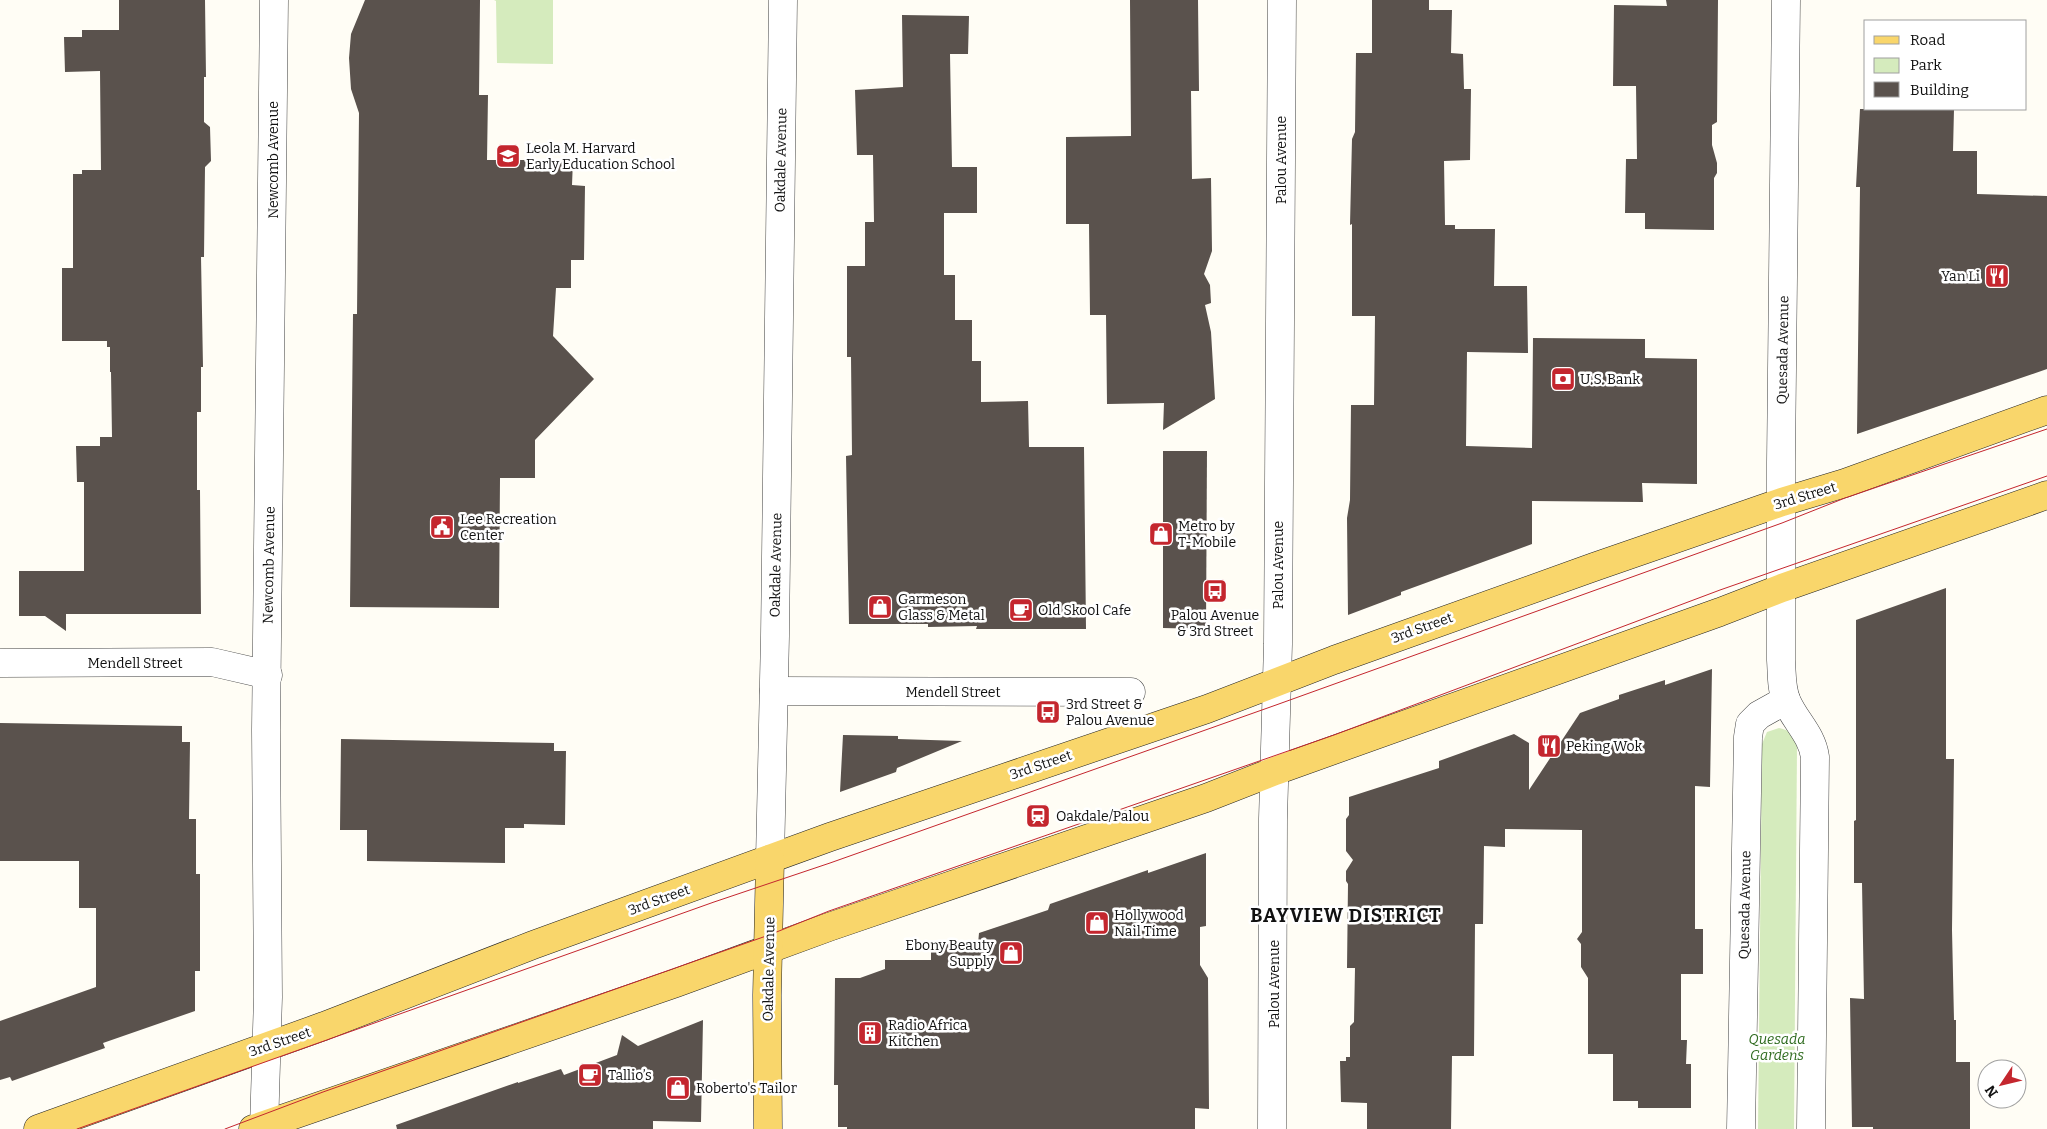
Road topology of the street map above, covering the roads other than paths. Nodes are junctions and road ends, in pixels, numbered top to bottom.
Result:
1 (274, 0) edge
2 (784, 0) edge
3 (1282, 0) edge
4 (1786, 0) edge
5 (2047, 410) edge
6 (2047, 495) edge
7 (1782, 502) junction
8 (1782, 588) junction
9 (0, 663) edge
10 (268, 675) junction
11 (1277, 681) junction
12 (774, 691) junction
13 (1131, 692) dead end
14 (1786, 700) junction
15 (1275, 771) junction
16 (770, 860) junction
17 (769, 948) junction
18 (267, 1046) junction
19 (260, 1128) edge
20 (38, 1129) edge
21 (768, 1129) edge
22 (1272, 1129) edge
23 (1741, 1129) edge
24 (1811, 1129) edge

1 - 10 street, Newcomb Avenue
2 - 12 street, Oakdale Avenue
3 - 11 street, Palou Avenue
4 - 7 street, Quesada Avenue
5 - 7 main road, 3rd Street
6 - 8 main road
7 - 8 street, Quesada Avenue
7 - 11 main road, 3rd Street
8 - 14 street, Quesada Avenue
8 - 15 main road
9 - 10 street, Mendell Street
10 - 18 street, Newcomb Avenue
11 - 15 street, Palou Avenue
11 - 16 main road, 3rd Street
12 - 13 street, Mendell Street
12 - 16 street, Oakdale Avenue
14 - 23 street, Quesada Avenue
14 - 24 street, Quesada Avenue
15 - 17 main road
15 - 22 street, Palou Avenue
16 - 17 main road, Oakdale Avenue
16 - 18 main road, 3rd Street
17 - 19 main road
17 - 21 main road, Oakdale Avenue
18 - 19 street, Newcomb Avenue
18 - 20 main road, 3rd Street

